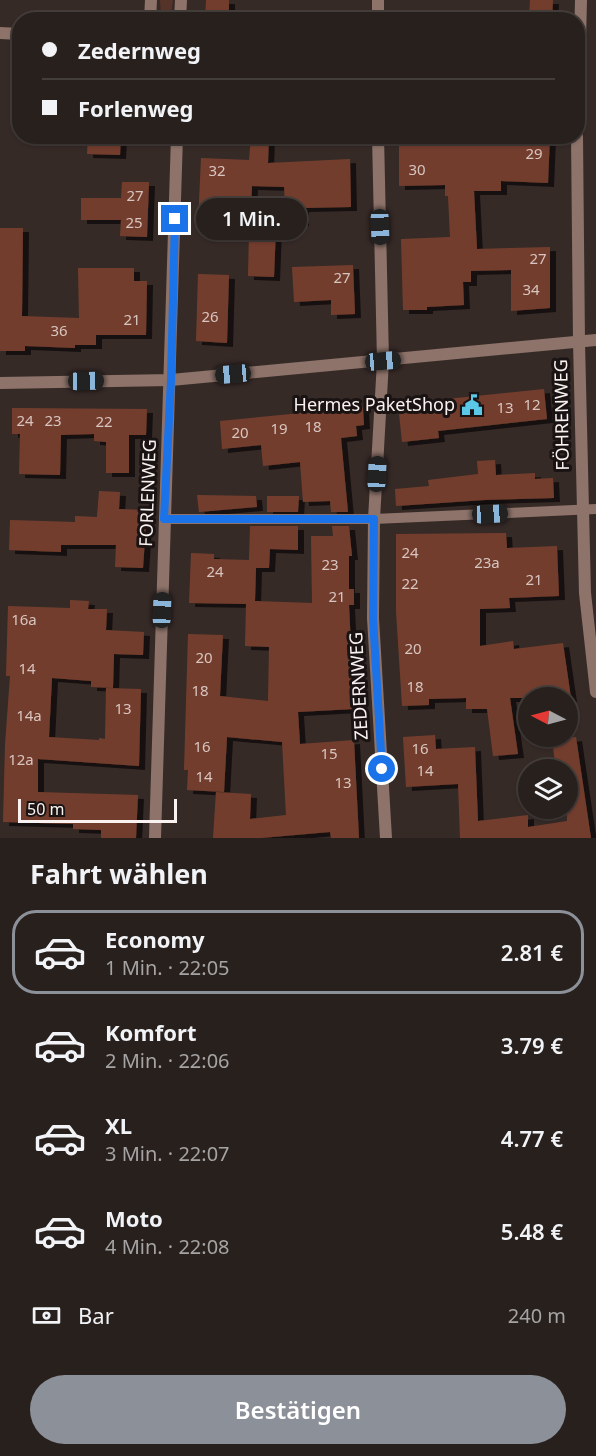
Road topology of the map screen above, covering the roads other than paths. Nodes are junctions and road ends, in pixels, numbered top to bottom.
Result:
1 (177, 144) edge
2 (378, 144) edge
3 (577, 144) edge
4 (596, 340) edge
5 (579, 342) junction
6 (383, 361) junction
7 (171, 380) junction
8 (0, 383) edge
9 (596, 509) edge
10 (583, 510) junction
11 (164, 519) junction
12 (374, 519) junction
13 (596, 692) edge
14 (155, 838) edge
15 (386, 838) edge

1 - 7 street, FORLENWEG
2 - 6 street, ZEDERNWEG
3 - 5 street, FÖHRENWEG
4 - 5 street
5 - 6 street
5 - 10 street, FÖHRENWEG
6 - 7 street
6 - 12 street, ZEDERNWEG
7 - 8 street
7 - 11 street, FORLENWEG
9 - 10 lane
10 - 12 lane
10 - 13 street, FÖHRENWEG
11 - 12 lane
11 - 14 street, FORLENWEG
12 - 15 street, ZEDERNWEG

